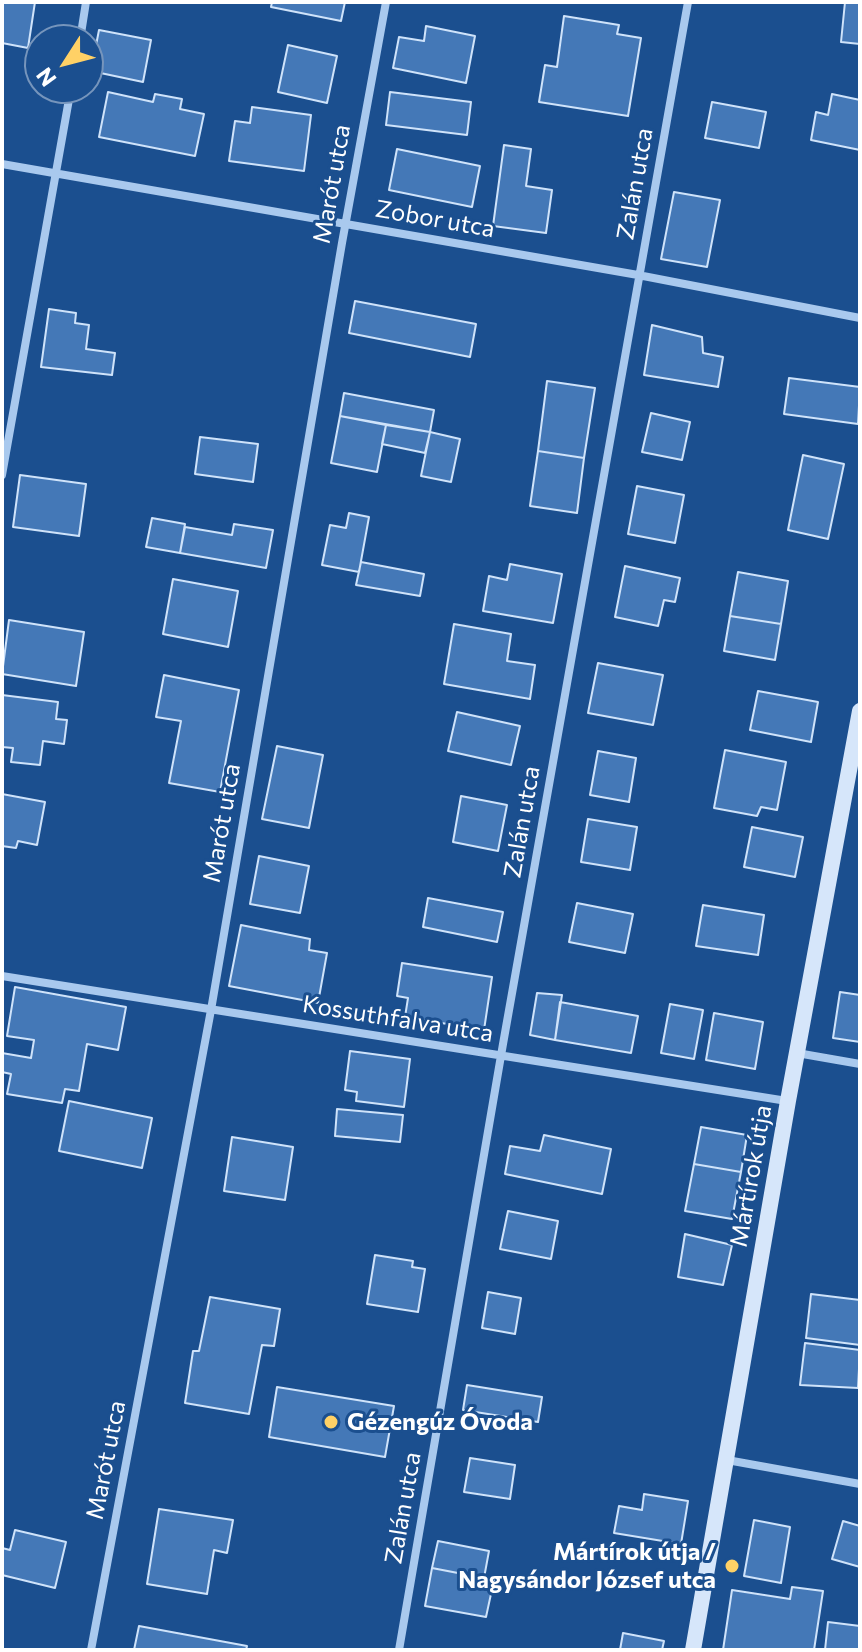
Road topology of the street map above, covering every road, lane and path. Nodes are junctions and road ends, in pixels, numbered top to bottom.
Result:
1 (86, 2) edge
2 (386, 2) edge
3 (688, 2) edge
4 (83, 24) edge
5 (68, 104) edge
6 (2, 164) edge
7 (56, 173) junction
8 (345, 224) junction
9 (638, 275) junction
10 (860, 318) edge
11 (2, 475) edge
12 (860, 711) edge
13 (858, 733) edge
14 (2, 976) edge
15 (211, 1010) junction
16 (797, 1053) junction
17 (501, 1056) junction
18 (860, 1064) edge
19 (788, 1101) junction
20 (726, 1460) junction
21 (860, 1484) edge
22 (91, 1650) edge
23 (399, 1650) edge
24 (693, 1650) edge

1 - 4 street
2 - 8 street, Marót utca
3 - 9 street, Zalán utca
5 - 7 street
6 - 7 street, Zobor utca
7 - 8 street, Zobor utca
7 - 11 street
8 - 9 street, Zobor utca
8 - 15 street, Marót utca
9 - 10 street, Zobor utca
9 - 17 street, Zalán utca
12 - 13 street, Mártírok útja
13 - 16 street, Mártírok útja
14 - 15 street, Kossuthfalva utca
15 - 17 street, Kossuthfalva utca
15 - 22 street, Marót utca
16 - 18 street
16 - 19 street, Mártírok útja
17 - 19 street, Kossuthfalva utca
17 - 23 street, Zalán utca
19 - 20 street, Mártírok útja
20 - 21 street
20 - 24 street, Mártírok útja

